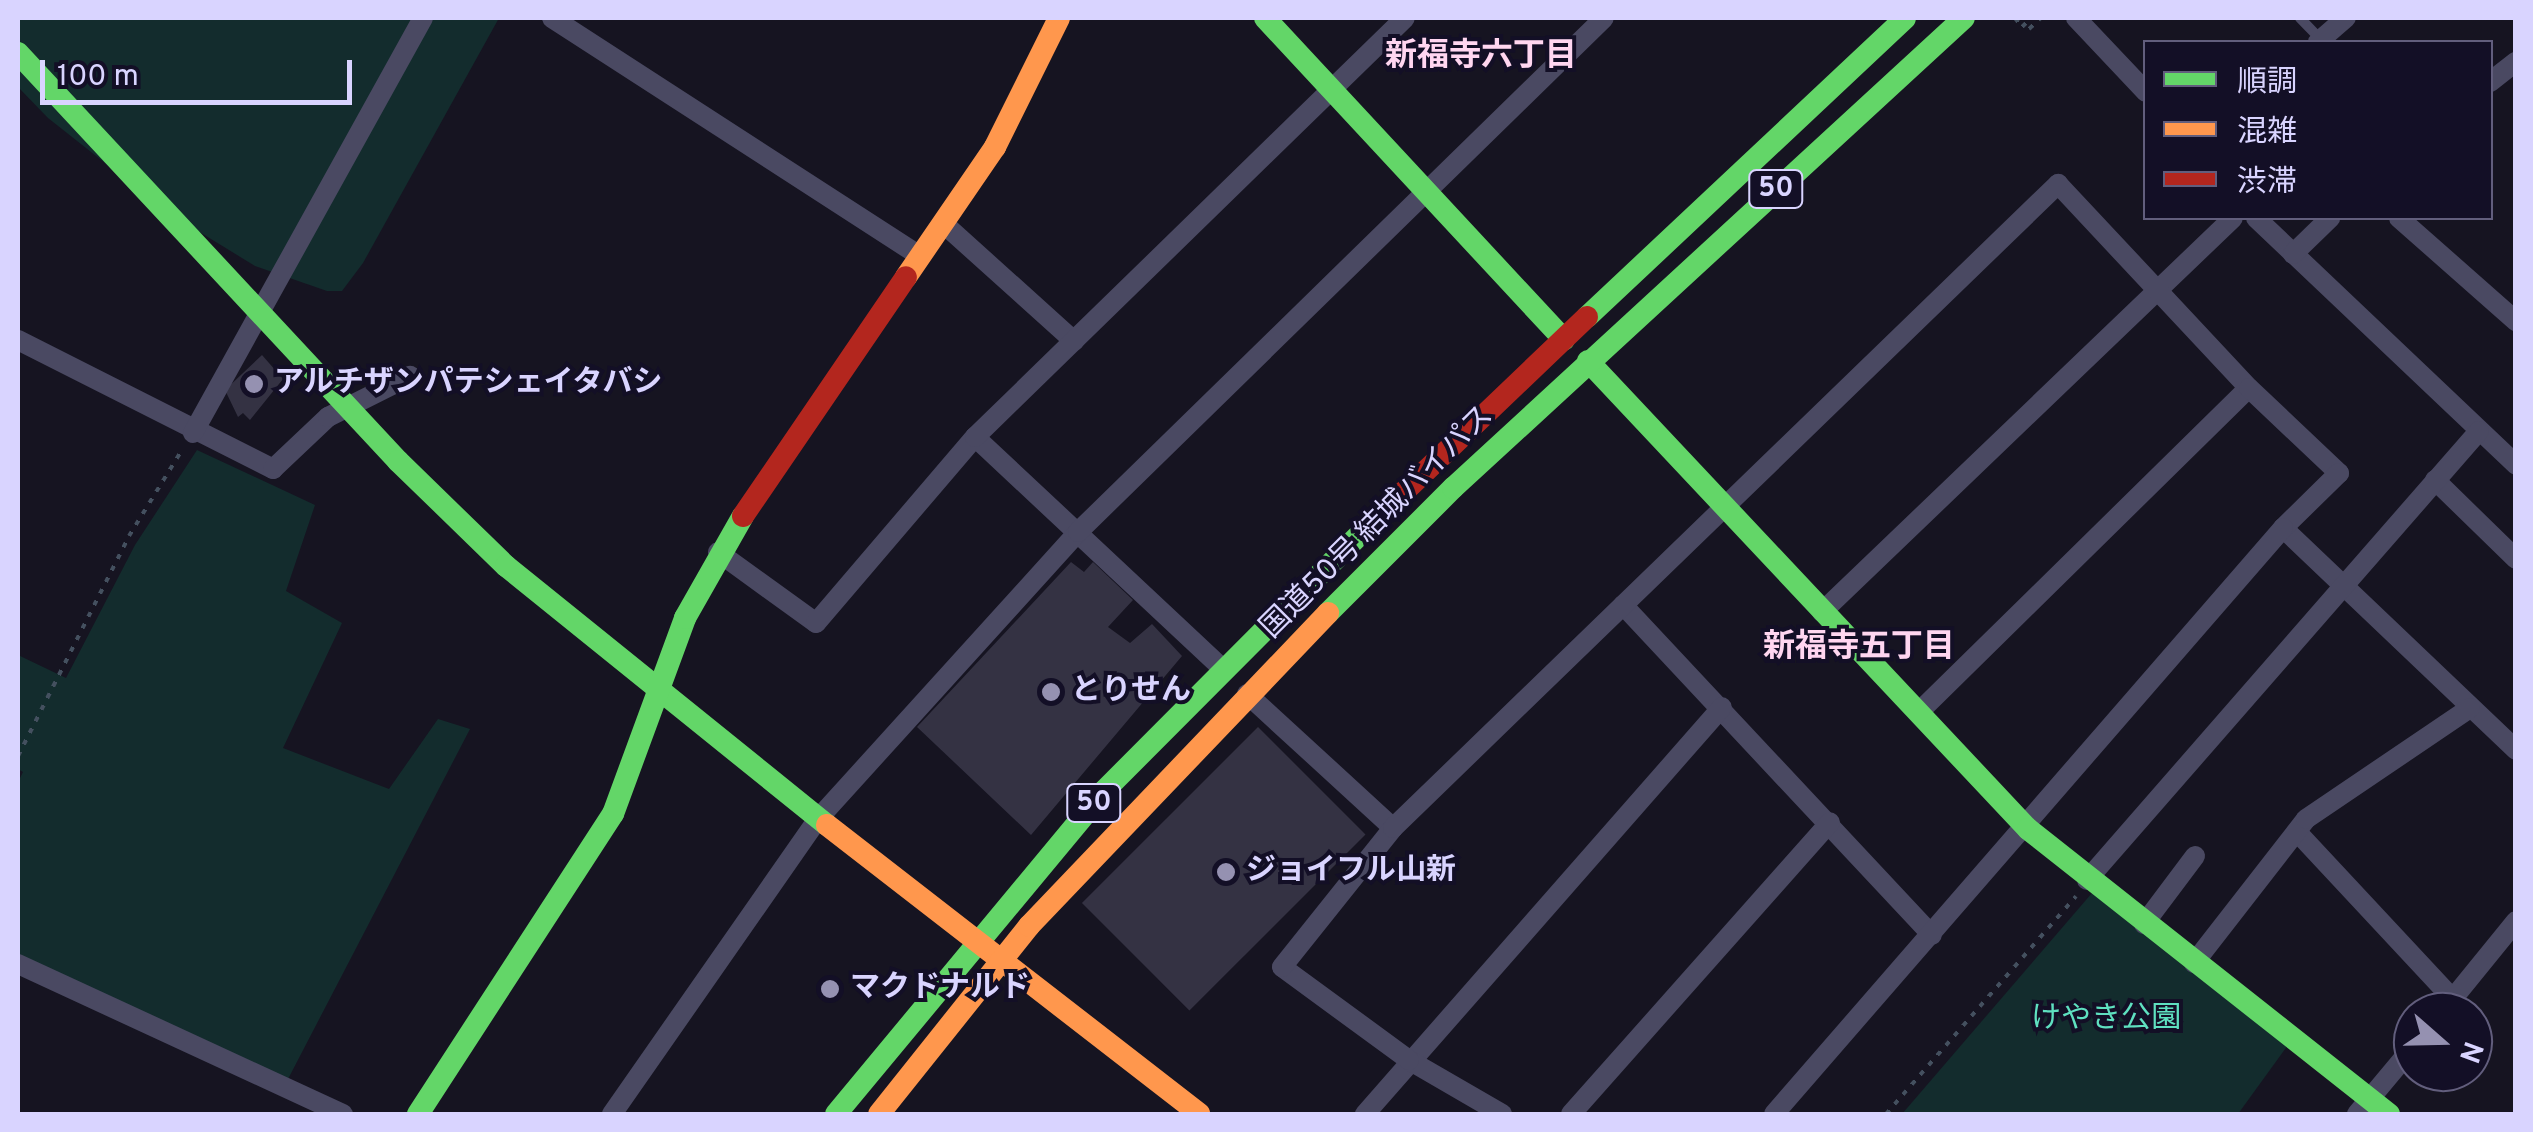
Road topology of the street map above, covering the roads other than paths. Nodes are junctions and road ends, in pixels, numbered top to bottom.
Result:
1 (423, 18) edge
2 (552, 18) edge
3 (1059, 18) edge
4 (1264, 18) edge
5 (1405, 18) edge
6 (1604, 18) edge
7 (1905, 18) edge
8 (1964, 18) edge
9 (2076, 18) edge
10 (2300, 18) edge
11 (2346, 18) edge
12 (2318, 40) edge
13 (2320, 40) edge
14 (18, 53) edge
15 (2516, 62) edge
16 (2493, 80) edge
17 (1332, 88) junction
18 (2143, 89) edge
19 (1425, 187) junction
20 (2231, 220) edge
21 (2258, 220) edge
22 (2328, 220) edge
23 (2400, 220) edge
24 (944, 224) junction
25 (2293, 254) junction
26 (920, 256) junction
27 (2158, 288) junction
28 (257, 309) junction
29 (2516, 321) edge
30 (1564, 340) junction
31 (1074, 341) junction
32 (20, 347) edge
33 (1588, 361) junction
34 (410, 376) dead end
35 (2248, 388) junction
36 (348, 408) junction
37 (2478, 431) junction
38 (192, 433) junction
39 (975, 437) junction
40 (2516, 464) edge
41 (2435, 480) junction
42 (1721, 506) junction
43 (2283, 528) junction
44 (1078, 532) junction
45 (718, 552) junction
46 (2516, 558) edge
47 (2345, 587) junction
48 (1622, 605) junction
49 (1822, 612) junction
50 (1224, 670) junction
51 (660, 694) junction
52 (1247, 694) junction
53 (1722, 708) junction
54 (2470, 708) junction
55 (1919, 712) junction
56 (2516, 750) edge
57 (818, 820) junction
58 (1830, 822) junction
59 (1393, 828) junction
60 (2028, 829) junction
61 (2299, 834) junction
62 (2195, 856) dead end
63 (2084, 885) junction
64 (2516, 921) edge
65 (2144, 924) junction
66 (1932, 935) junction
67 (974, 945) junction
68 (2194, 963) junction
69 (18, 964) edge
70 (998, 964) junction
71 (2437, 992) edge
72 (2459, 992) edge
73 (1409, 1060) junction
74 (2393, 1072) edge
75 (2364, 1107) edge
76 (343, 1114) edge
77 (418, 1114) edge
78 (612, 1114) edge
79 (836, 1114) edge
80 (879, 1114) edge
81 (1199, 1114) edge
82 (1365, 1114) edge
83 (1502, 1114) edge
84 (1571, 1114) edge
85 (1774, 1114) edge
86 (2389, 1114) edge

1 - 28 street
2 - 26 street
3 - 24 main road
4 - 17 main road
5 - 17 street
6 - 19 street
7 - 30 main road, 国道50号 結城バイパス / 50
8 - 33 main road, 国道50号 結城バイパス / 50
9 - 18 street
10 - 12 lane
11 - 13 street
14 - 28 main road
15 - 16 street
17 - 19 main road
17 - 31 street
19 - 30 main road
19 - 44 street
20 - 27 street
21 - 25 street
22 - 25 street
23 - 29 street
24 - 26 main road
24 - 31 street
25 - 37 street
26 - 45 main road
27 - 35 street
27 - 42 street
27 - 49 street
28 - 36 main road
28 - 38 street
30 - 50 main road, 国道50号 結城バイパス / 50
31 - 39 street
32 - 38 street
33 - 42 main road
33 - 52 main road, 国道50号 結城バイパス / 50
34 - 36 street
35 - 43 street
35 - 55 street
36 - 38 street
36 - 51 main road
37 - 40 street
37 - 41 street
39 - 44 street
39 - 45 street
41 - 46 street
41 - 47 street
42 - 48 street
42 - 49 main road
43 - 47 street
43 - 60 street
44 - 50 street
44 - 57 street
45 - 51 main road
47 - 54 street
47 - 63 street
48 - 53 street
48 - 59 street
49 - 55 main road
50 - 67 main road, 国道50号 結城バイパス / 50
51 - 57 main road
51 - 77 main road
52 - 59 street
52 - 70 main road, 国道50号 結城バイパス / 50
53 - 58 street
53 - 73 street
54 - 56 street
54 - 61 street
55 - 60 main road
57 - 67 main road
57 - 78 street
58 - 66 street
58 - 84 street
59 - 73 street
60 - 63 main road
60 - 66 street
61 - 68 street
61 - 71 street
62 - 65 street
63 - 65 main road
64 - 72 street
65 - 68 main road
66 - 85 street
67 - 70 main road
67 - 79 main road, 国道50号 結城バイパス / 50
68 - 75 main road
69 - 76 street
70 - 80 main road, 国道50号 結城バイパス / 50
70 - 81 main road
73 - 82 street
73 - 83 street
74 - 75 street
75 - 86 main road

